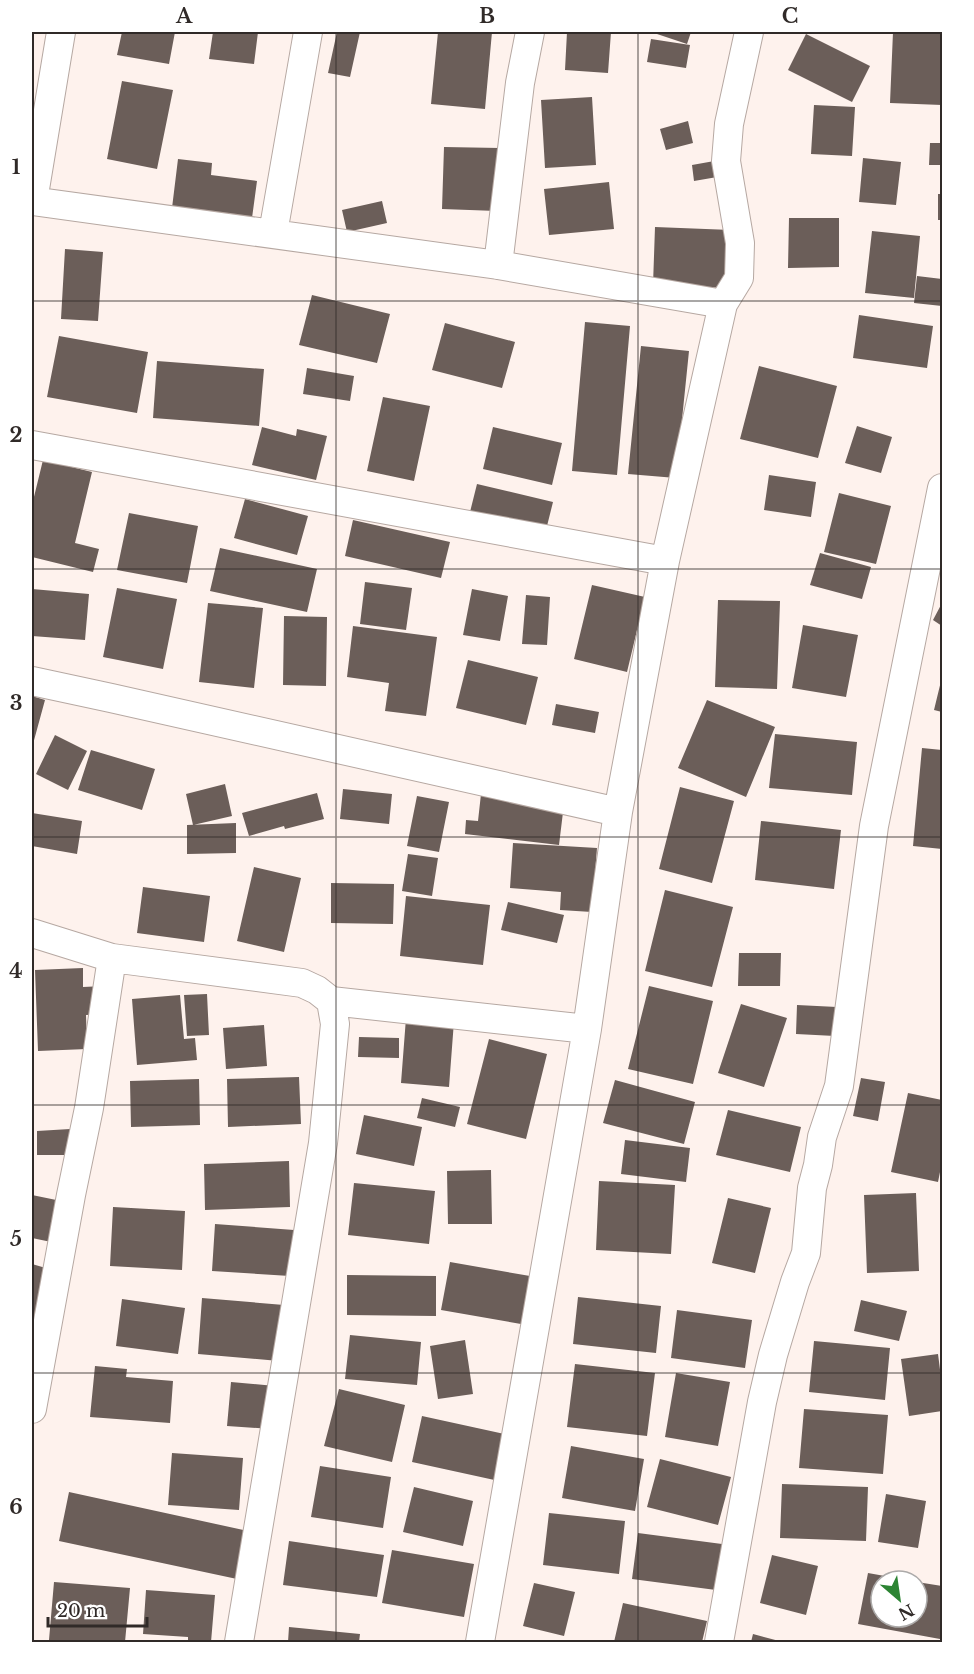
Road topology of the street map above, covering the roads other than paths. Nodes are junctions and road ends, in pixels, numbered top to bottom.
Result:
1 (61, 32) edge
2 (308, 32) edge
3 (530, 32) edge
4 (749, 32) edge
5 (32, 201) edge
6 (273, 233) junction
7 (498, 265) junction
8 (723, 304) junction
9 (32, 445) edge
10 (941, 502) edge
11 (666, 561) junction
12 (32, 681) edge
13 (618, 812) junction
14 (32, 933) edge
15 (112, 958) junction
16 (331, 1001) junction
17 (587, 1029) junction
18 (32, 1409) edge
19 (239, 1642) edge
20 (480, 1642) edge
21 (719, 1642) edge

1 - 5 street
2 - 6 street
3 - 7 street
4 - 8 street
5 - 6 street
6 - 7 street
7 - 8 street
8 - 11 street
9 - 11 street
10 - 21 street
11 - 13 street
12 - 13 street
13 - 17 street
14 - 15 street
15 - 16 street
15 - 18 street
16 - 17 street
16 - 19 street
17 - 20 street

